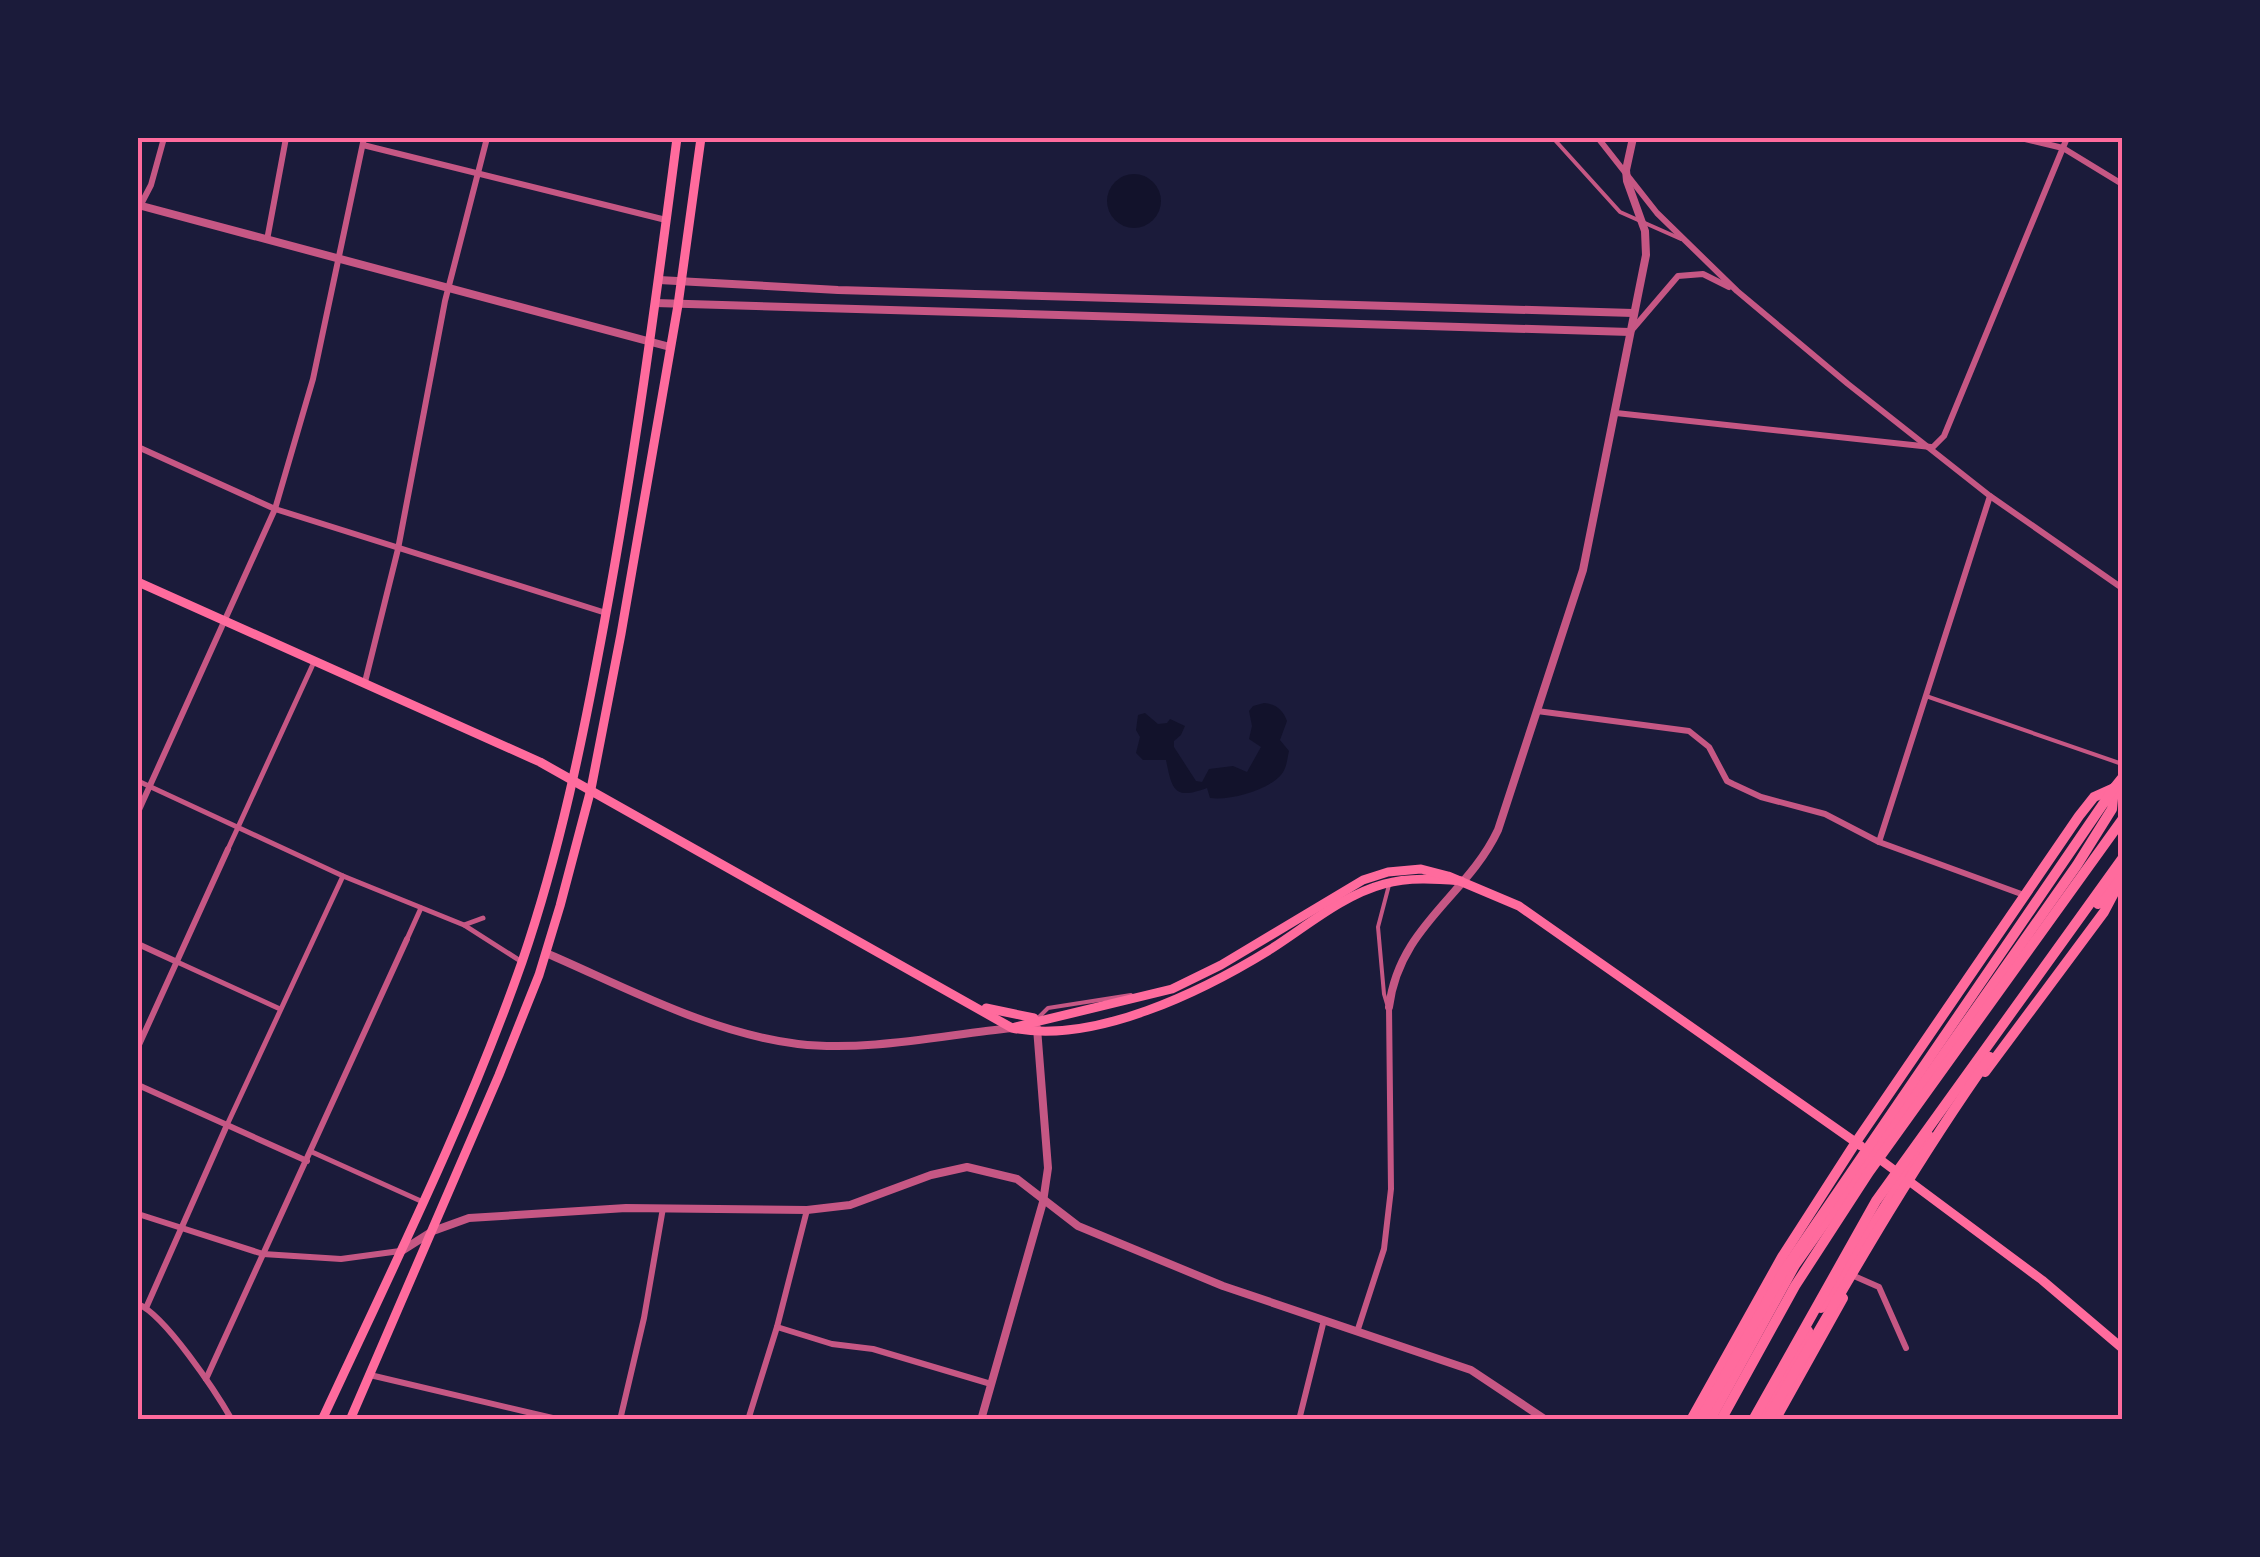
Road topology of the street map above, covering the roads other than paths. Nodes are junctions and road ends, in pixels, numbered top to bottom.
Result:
1 (164, 138) edge
2 (286, 138) edge
3 (487, 138) edge
4 (677, 138) edge
5 (701, 138) edge
6 (1553, 138) edge
7 (1598, 138) edge
8 (1633, 138) edge
9 (2021, 138) edge
10 (2068, 138) edge
11 (363, 141) edge
12 (2063, 148) junction
13 (1626, 170) junction
14 (478, 173) junction
15 (2122, 184) edge
16 (138, 207) edge
17 (666, 220) junction
18 (1642, 224) junction
19 (1680, 239) junction
20 (267, 240) junction
21 (340, 260) junction
22 (658, 280) junction
23 (682, 282) junction
24 (449, 287) junction
25 (1737, 290) junction
26 (654, 303) junction
27 (678, 305) junction
28 (1633, 313) junction
29 (1630, 332) junction
30 (648, 341) junction
31 (670, 346) junction
32 (1616, 413) junction
33 (138, 447) edge
34 (1932, 448) junction
35 (1990, 496) junction
36 (275, 510) junction
37 (398, 549) junction
38 (138, 582) edge
39 (2122, 588) edge
40 (606, 613) junction
41 (223, 620) junction
42 (316, 660) junction
43 (366, 682) junction
44 (1926, 696) junction
45 (1537, 711) junction
46 (2122, 764) edge
47 (2122, 778) edge
48 (138, 780) edge
49 (575, 780) junction
50 (149, 786) junction
51 (2114, 788) junction
52 (591, 789) junction
53 (138, 812) edge
54 (2122, 820) edge
55 (238, 827) junction
56 (1879, 842) junction
57 (228, 849) joint
58 (2122, 859) edge
59 (2122, 873) edge
60 (343, 876) junction
61 (1391, 877) junction
62 (1461, 881) junction
63 (2025, 896) junction
64 (421, 908) junction
65 (483, 918) dead end
66 (464, 925) junction
67 (407, 939) joint
68 (138, 944) edge
69 (546, 954) junction
70 (175, 961) junction
71 (522, 962) junction
72 (973, 1005) junction
73 (1389, 1007) junction
74 (280, 1009) junction
75 (1037, 1019) junction
76 (1012, 1028) junction
77 (1038, 1033) junction
78 (138, 1047) edge
79 (138, 1085) edge
80 (1966, 1100) junction
81 (1894, 1124) junction
82 (227, 1125) junction
83 (1935, 1127) junction
84 (1858, 1138) junction
85 (312, 1152) junction
86 (1872, 1154) junction
87 (308, 1161) junction
88 (1869, 1172) junction
89 (1906, 1179) junction
90 (1876, 1201) junction
91 (423, 1202) junction
92 (1043, 1202) junction
93 (1829, 1203) junction
94 (663, 1208) junction
95 (808, 1210) junction
96 (138, 1214) edge
97 (182, 1228) junction
98 (433, 1231) junction
99 (1878, 1237) junction
100 (1862, 1249) junction
101 (1806, 1250) junction
102 (401, 1251) junction
103 (263, 1254) junction
104 (1783, 1263) junction
105 (1854, 1276) junction
106 (142, 1306) edge
107 (1827, 1316) junction
108 (1324, 1320) junction
109 (777, 1327) junction
110 (1358, 1330) junction
111 (1770, 1331) junction
112 (1906, 1348) dead end
113 (2122, 1348) edge
114 (1786, 1359) junction
115 (370, 1375) junction
116 (206, 1380) junction
117 (991, 1384) junction
118 (232, 1420) edge
119 (322, 1420) edge
120 (350, 1420) edge
121 (561, 1420) edge
122 (620, 1420) edge
123 (748, 1420) edge
124 (981, 1420) edge
125 (1299, 1420) edge
126 (1546, 1420) edge
127 (1691, 1420) edge
128 (1700, 1420) edge
129 (1710, 1420) edge
130 (1721, 1420) edge
131 (1756, 1420) edge
132 (1767, 1420) edge
133 (1775, 1420) edge

1 - 16 street
2 - 20 street
3 - 14 street
4 - 17 main road
5 - 23 main road
6 - 18 lane
7 - 13 street
8 - 13 street
9 - 12 street
10 - 12 street
11 - 14 street
11 - 21 street
12 - 15 street
12 - 34 street
13 - 18 street
13 - 19 street
14 - 17 street
14 - 24 street
16 - 20 street
17 - 22 main road
18 - 19 lane
18 - 28 street
19 - 25 street
20 - 21 street
21 - 24 street
21 - 36 street
22 - 23 street
22 - 26 main road
23 - 27 main road
23 - 28 street
24 - 30 street
24 - 37 street
25 - 29 street
25 - 34 street
26 - 27 street
26 - 30 main road
27 - 29 street
27 - 31 main road
28 - 29 street
29 - 32 street
30 - 31 street
30 - 40 main road
31 - 52 main road
32 - 34 street
32 - 45 street
33 - 36 street
34 - 35 street
35 - 39 street
35 - 44 street
36 - 37 street
36 - 41 street
37 - 40 street
37 - 43 street
38 - 41 main road
40 - 49 main road
41 - 42 main road
41 - 50 street
42 - 43 main road
42 - 55 street
43 - 49 main road
44 - 46 lane
44 - 56 street
45 - 56 street
45 - 62 street
47 - 51 main road
48 - 50 street
49 - 52 main road
49 - 71 main road
50 - 53 street
50 - 55 street
51 - 63 main road
51 - 81 main road
51 - 93 main road
52 - 69 main road
52 - 72 main road
54 - 88 main road
55 - 57 street
55 - 60 street
56 - 63 street
57 - 70 street
58 - 90 main road
59 - 80 main road
59 - 83 main road
59 - 100 main road
60 - 64 street
60 - 74 street
61 - 62 main road
61 - 73 lane
61 - 75 main road
61 - 77 main road
62 - 73 street
62 - 84 main road
63 - 84 main road
64 - 66 street
64 - 67 street
65 - 66 street
66 - 71 street
67 - 85 street
68 - 70 street
69 - 76 street
69 - 98 main road
70 - 74 street
70 - 78 street
71 - 91 main road
72 - 75 main road
72 - 76 main road
73 - 110 street
74 - 82 street
75 - 76 main road
75 - 77 street
76 - 77 main road
77 - 92 street
79 - 82 street
80 - 83 main road
80 - 89 main road
81 - 84 main road
81 - 86 main road
82 - 87 street
82 - 97 street
83 - 89 main road
84 - 86 main road
84 - 104 main road
85 - 87 street
85 - 91 street
86 - 89 main road
86 - 101 main road
87 - 103 street
88 - 93 main road
88 - 111 main road
89 - 99 main road
89 - 100 main road
89 - 113 main road
90 - 100 main road
90 - 114 main road
91 - 102 main road
92 - 95 street
92 - 108 street
92 - 117 street
93 - 104 main road
94 - 95 street
94 - 98 street
94 - 122 street
95 - 109 street
96 - 97 street
97 - 103 street
97 - 106 street
98 - 102 street
98 - 115 main road
99 - 100 main road
99 - 105 main road
100 - 107 main road
100 - 131 main road
101 - 104 main road
101 - 129 main road
102 - 103 street
102 - 119 main road
103 - 116 street
104 - 111 main road
104 - 127 main road
104 - 128 main road
105 - 112 street
105 - 133 main road
106 - 116 street
107 - 114 main road
107 - 132 main road
108 - 110 street
108 - 125 street
109 - 117 street
109 - 123 street
110 - 126 street
111 - 130 main road
114 - 131 main road
115 - 120 main road
115 - 121 street
116 - 118 street
117 - 124 street

